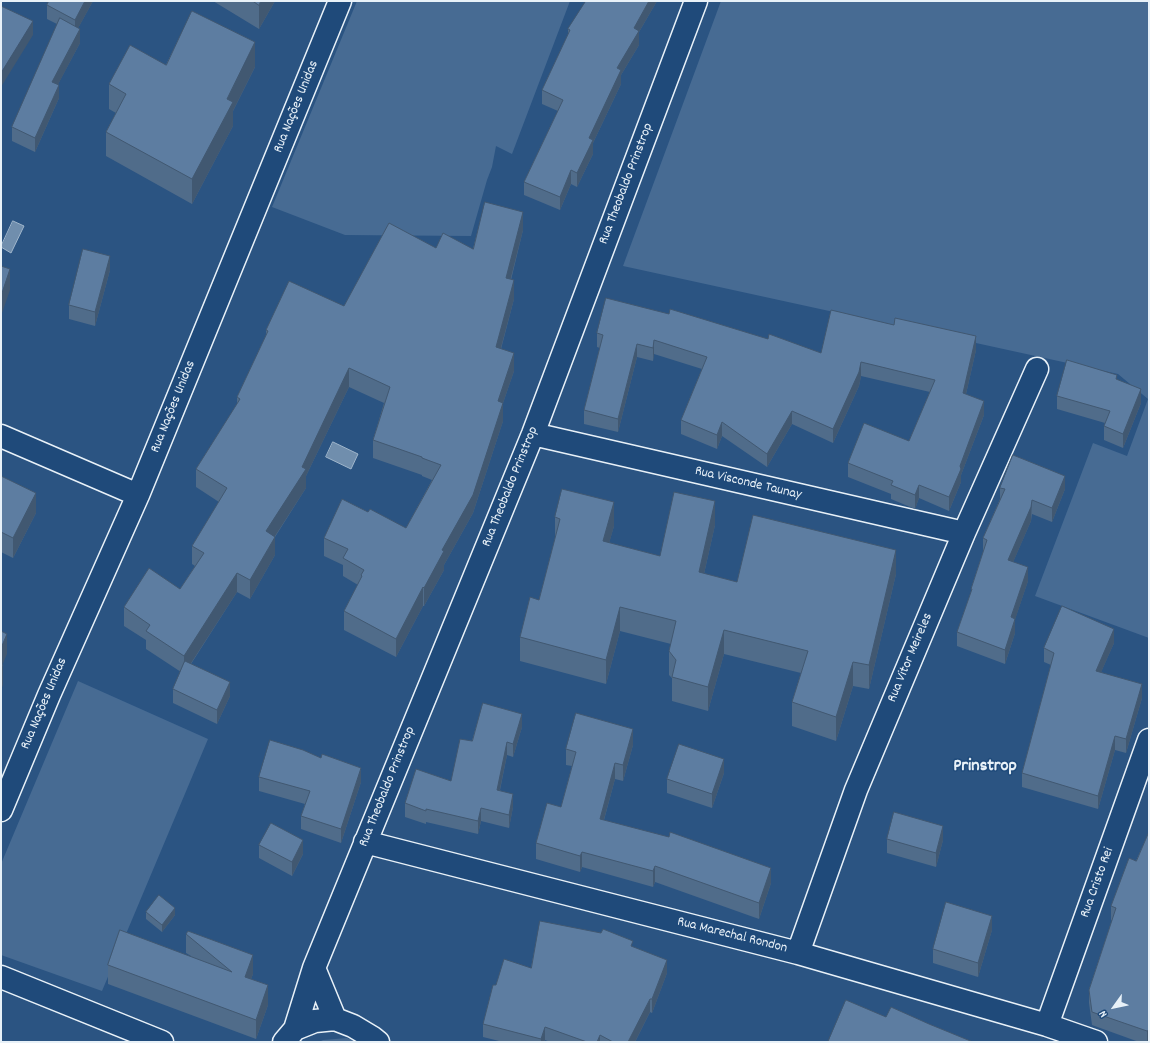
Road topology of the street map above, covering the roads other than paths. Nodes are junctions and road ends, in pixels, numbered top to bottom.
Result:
1 (340, 1) edge
2 (696, 1) edge
3 (1037, 369) dead end
4 (533, 434) junction
5 (1, 436) edge
6 (138, 495) junction
7 (964, 533) junction
8 (1149, 740) edge
9 (1, 810) edge
10 (366, 842) junction
11 (798, 953) junction
12 (314, 968) junction
13 (1, 977) edge
14 (335, 1019) junction
15 (1047, 1025) junction
16 (289, 1035) edge
17 (162, 1042) edge
18 (378, 1042) edge
19 (1096, 1042) edge

1 - 6 street, Rua Nações Unidas
2 - 4 street, Rua Theobaldo Prinstrop
3 - 7 street, Rua Vitor Meireles
4 - 7 street, Rua Visconde Taunay
4 - 10 street, Rua Theobaldo Prinstrop
5 - 6 street
6 - 9 street, Rua Nações Unidas
7 - 11 street, Rua Vitor Meireles
8 - 15 street, Rua Cristo Rei
10 - 11 street, Rua Marechal Rondon
10 - 12 street, Rua Theobaldo Prinstrop
11 - 15 street, Rua Marechal Rondon
12 - 14 street
12 - 16 street, Rua Theobaldo Prinstrop
13 - 17 street
14 - 16 street, Rua Theobaldo Prinstrop
14 - 18 street, Rua Theobaldo Prinstrop
15 - 19 street, Rua Marechal Rondon

